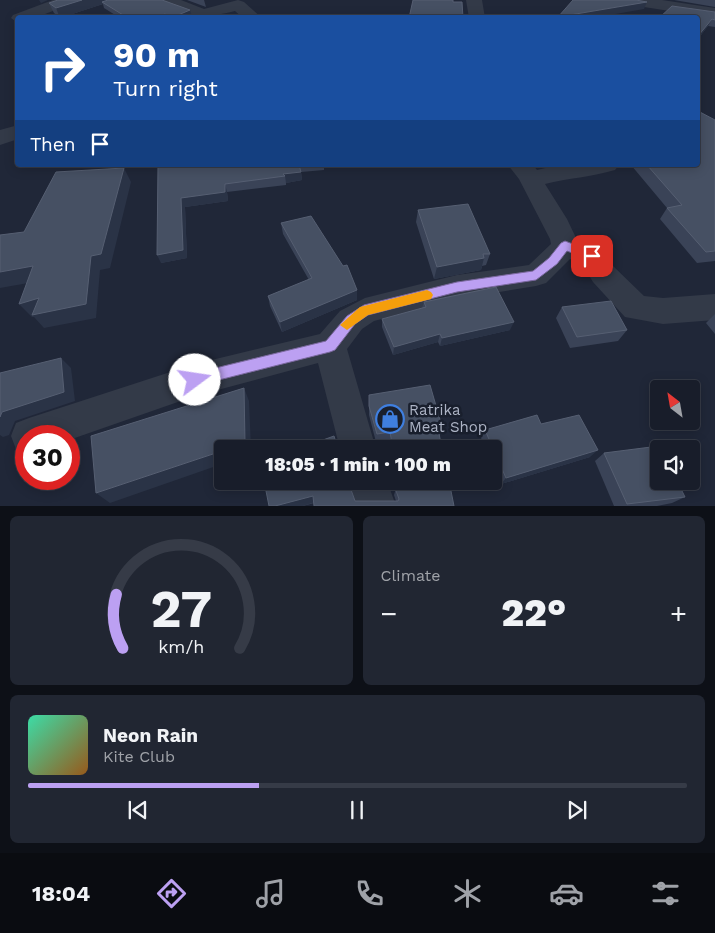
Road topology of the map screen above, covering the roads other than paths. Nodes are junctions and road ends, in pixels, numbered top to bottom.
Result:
1 (68, 0) edge
2 (166, 0) edge
3 (474, 0) edge
4 (631, 0) edge
5 (704, 8) edge
6 (45, 14) edge
7 (250, 15) edge
8 (476, 15) edge
9 (15, 19) edge
10 (0, 24) edge
11 (15, 132) edge
12 (0, 138) edge
13 (590, 167) edge
14 (527, 172) edge
15 (565, 246) junction
16 (715, 307) edge
17 (330, 346) junction
18 (63, 425) edge
19 (356, 440) edge
20 (371, 490) edge
21 (376, 506) edge

1 - 6 street
2 - 7 street
3 - 8 street
4 - 5 street
9 - 10 street
11 - 12 street
13 - 14 street
14 - 15 street
15 - 16 street
15 - 17 street
17 - 18 street
17 - 19 street
20 - 21 street

